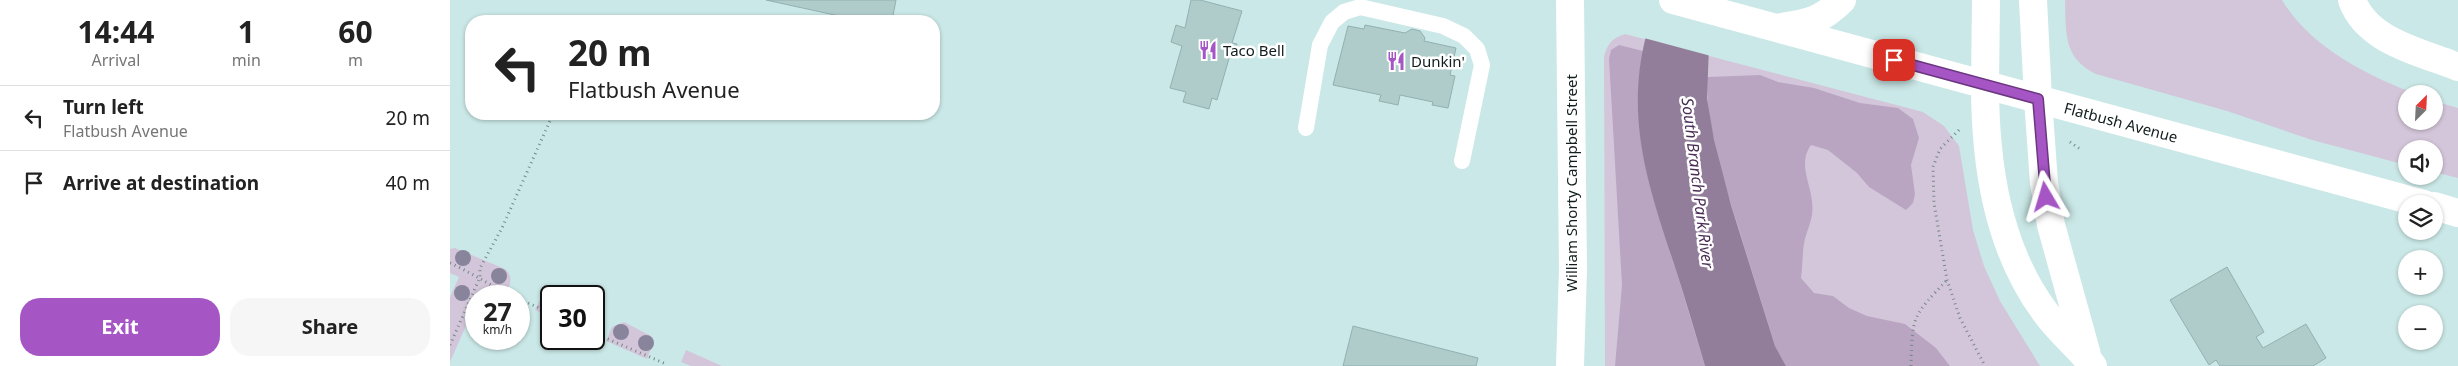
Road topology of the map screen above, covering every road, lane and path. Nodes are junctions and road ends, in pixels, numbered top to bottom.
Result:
1 (1570, 0) edge
2 (1673, 0) edge
3 (1842, 0) edge
4 (1986, 0) edge
5 (2033, 0) edge
6 (2352, 0) edge
7 (1776, 28) junction
8 (2458, 67) edge
9 (1985, 84) junction
10 (2038, 99) junction
11 (550, 120) edge
12 (1306, 128) dead end
13 (1962, 128) dead end
14 (2077, 145) dead end
15 (2080, 149) dead end
16 (1462, 161) dead end
17 (2398, 197) edge
18 (2443, 209) edge
19 (2458, 213) edge
20 (450, 264) edge
21 (480, 277) junction
22 (1947, 280) junction
23 (488, 285) edge
24 (605, 337) edge
25 (450, 345) edge
26 (2091, 363) edge
27 (666, 364) dead end
28 (1570, 366) edge
29 (1911, 366) edge
30 (1984, 366) edge

1 - 28 street, William Shorty Campbell Street
2 - 7 street, Flatbush Avenue
3 - 7 street
4 - 9 street
5 - 10 street
6 - 8 street
7 - 9 street, Flatbush Avenue
9 - 10 street, Flatbush Avenue
9 - 26 street
10 - 17 street, Flatbush Avenue
10 - 26 street
11 - 21 path
12 - 16 lane
13 - 22 path
14 - 15 path
18 - 19 street
20 - 21 path
21 - 23 path
21 - 25 path
22 - 29 path
22 - 30 path
24 - 27 path

